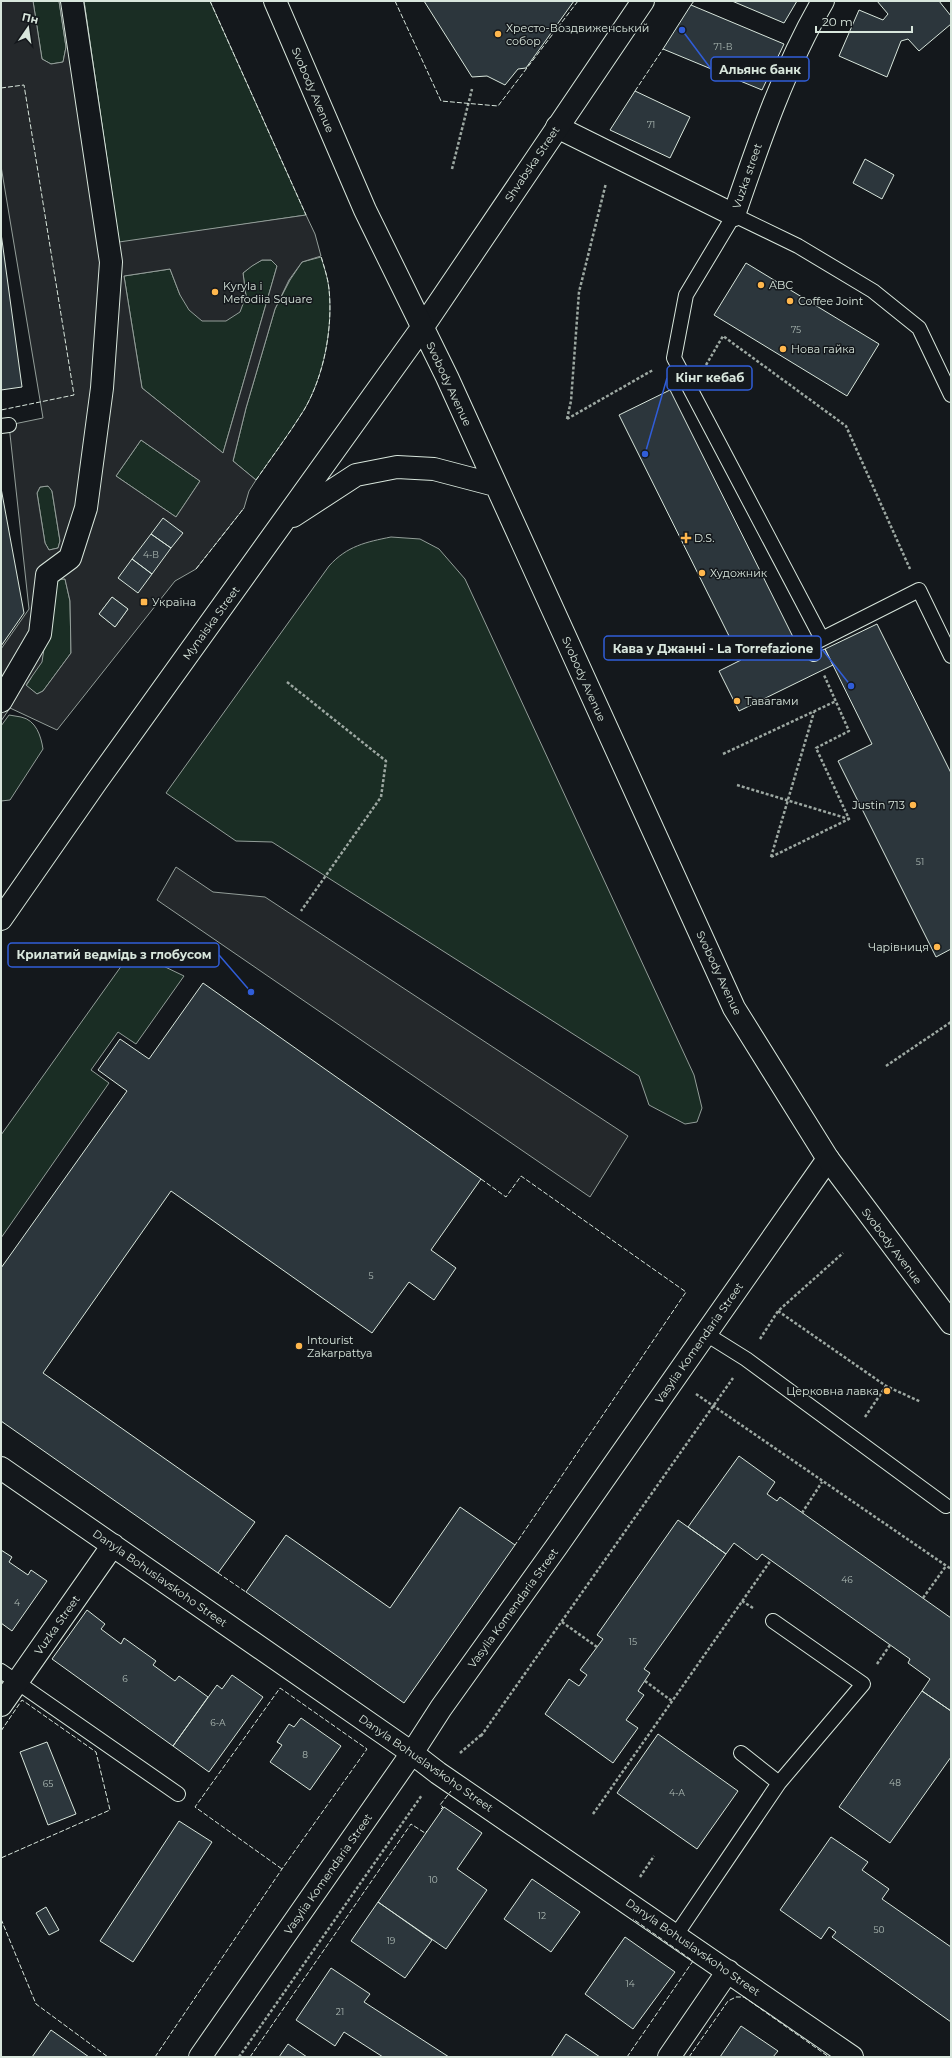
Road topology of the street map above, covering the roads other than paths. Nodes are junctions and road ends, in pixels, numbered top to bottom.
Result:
1 (72, 1) edge
2 (275, 1) edge
3 (644, 1) edge
4 (823, 1) edge
5 (557, 127) junction
6 (734, 215) junction
7 (422, 328) junction
8 (951, 395) edge
9 (495, 485) junction
10 (282, 523) junction
11 (822, 639) junction
12 (814, 654) dead end
13 (951, 656) edge
14 (1, 701) edge
15 (1, 919) edge
16 (828, 1159) junction
17 (951, 1323) edge
18 (706, 1334) junction
19 (1, 1468) edge
20 (946, 1506) dead end
21 (113, 1545) junction
22 (773, 1621) dead end
23 (9, 1676) edge
24 (1, 1705) edge
25 (412, 1753) junction
26 (741, 1753) dead end
27 (779, 1783) junction
28 (178, 1794) dead end
29 (676, 1935) junction
30 (728, 1971) junction
31 (200, 2057) edge
32 (669, 2057) edge
33 (852, 2057) edge

1 - 14 street
2 - 7 street, Svobody Avenue
3 - 5 street, Shvabska Street
4 - 6 street, Vuzka street
5 - 6 street, Vuzka street
5 - 7 street, Shvabska Street
6 - 8 lane
6 - 11 lane
7 - 9 street, Svobody Avenue
7 - 10 street, Mynaiska Street
9 - 10 street
9 - 16 street, Svobody Avenue
10 - 15 street, Mynaiska Street
11 - 12 lane
11 - 13 lane
16 - 17 street, Svobody Avenue
16 - 18 street, Vasylia Komendaria Street
18 - 20 lane
18 - 25 street, Vasylia Komendaria Street
19 - 21 street, Danyla Bohuslavskoho Street
21 - 23 street, Vuzka Street
21 - 25 street, Danyla Bohuslavskoho Street
22 - 27 lane
23 - 24 street, Vuzka Street
23 - 28 lane
25 - 29 street, Danyla Bohuslavskoho Street
25 - 31 street, Vasylia Komendaria Street
26 - 27 lane
27 - 29 lane
29 - 30 street, Danyla Bohuslavskoho Street
30 - 32 street
30 - 33 street, Danyla Bohuslavskoho Street

